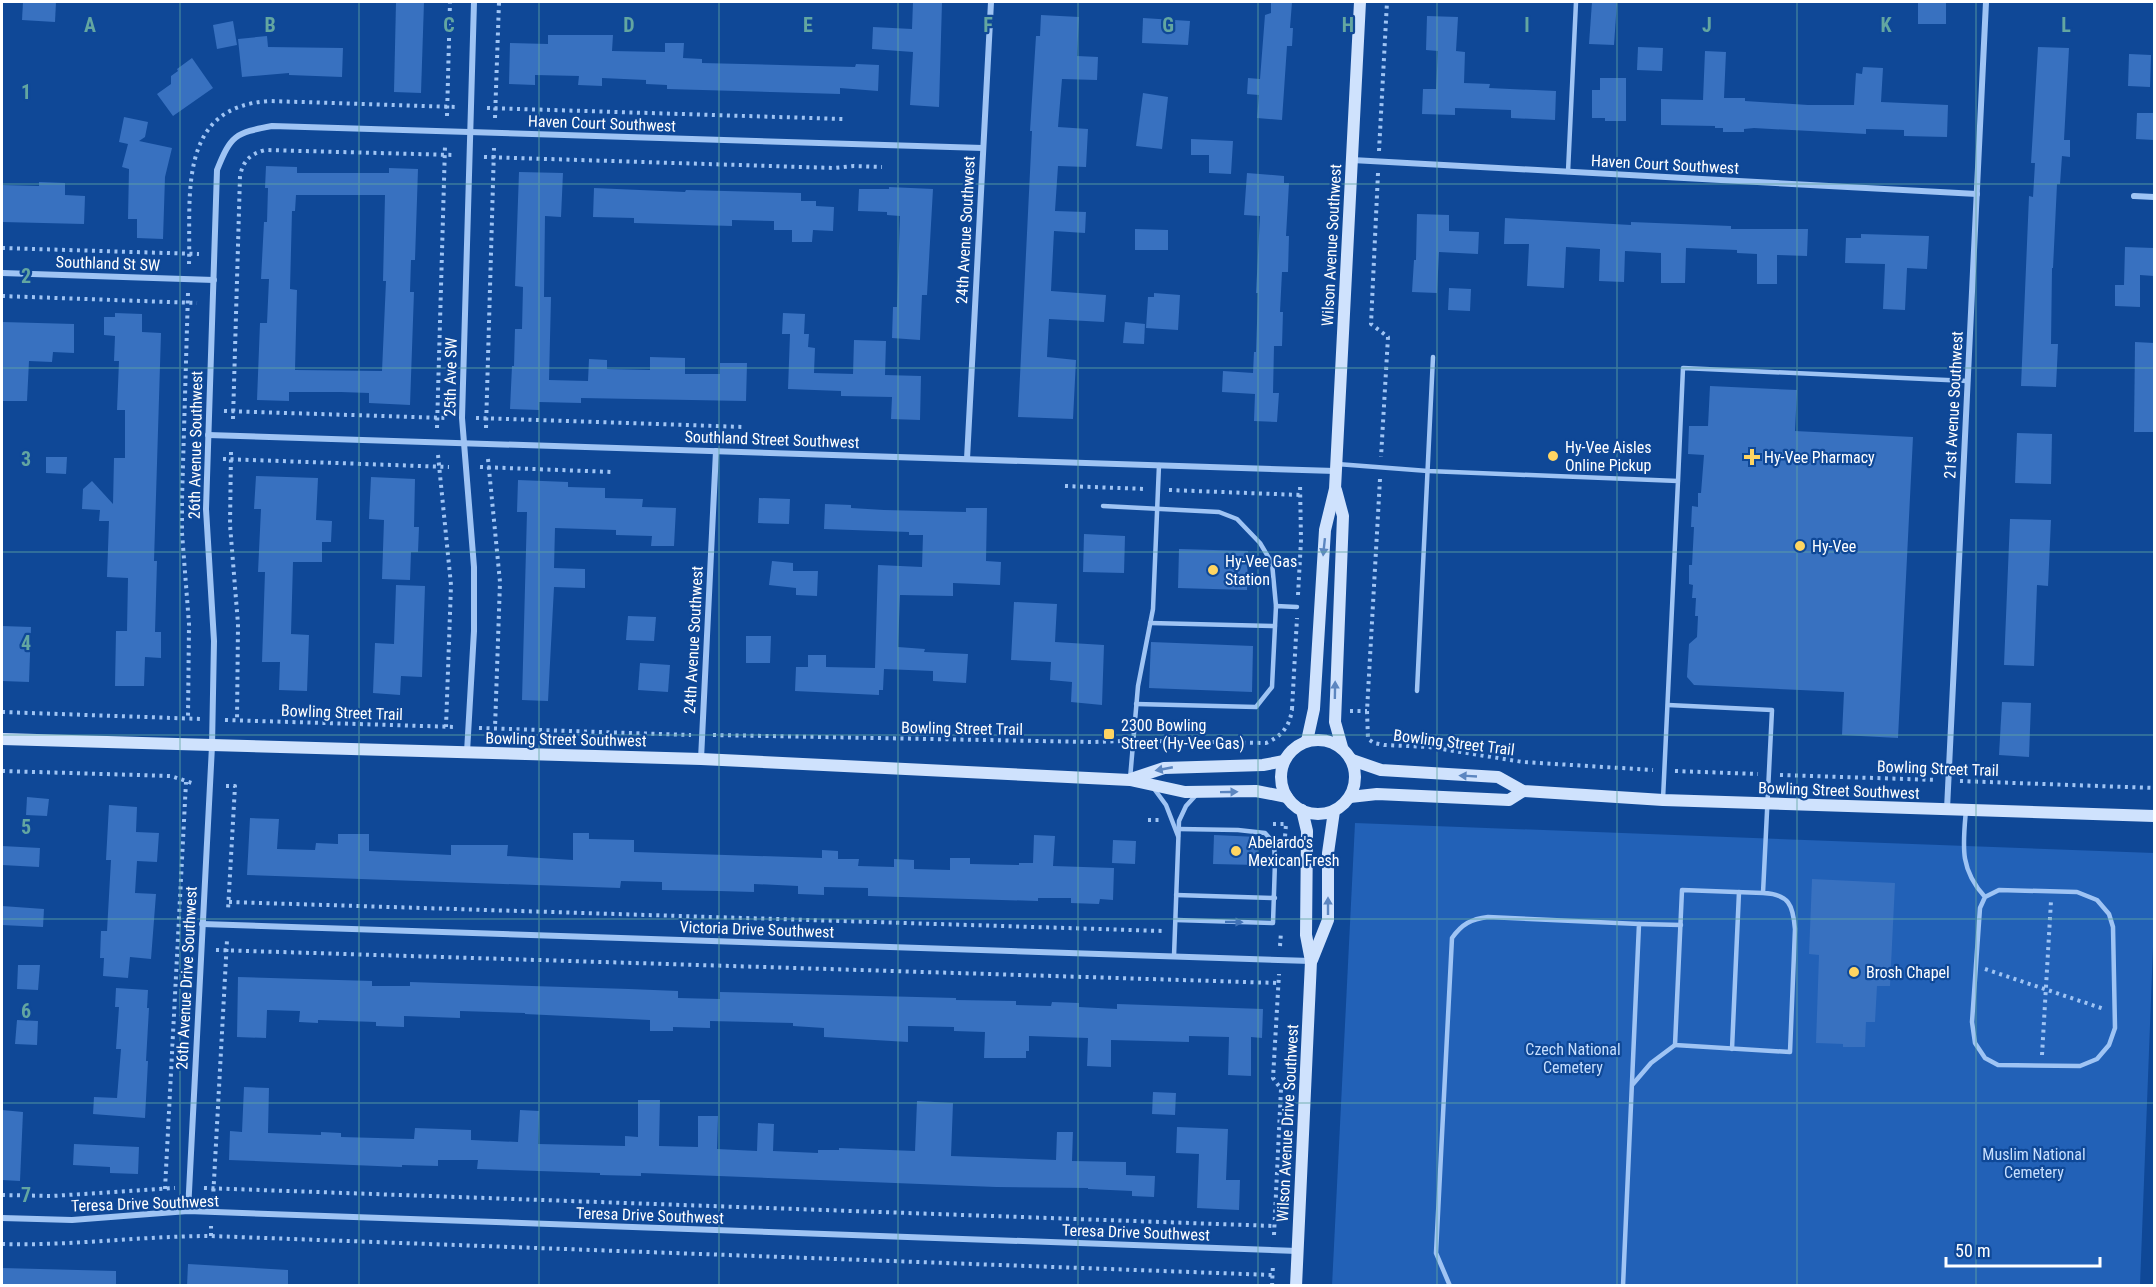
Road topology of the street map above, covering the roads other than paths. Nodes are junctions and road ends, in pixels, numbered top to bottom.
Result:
1 (474, 2) edge
2 (991, 2) edge
3 (1360, 2) edge
4 (1576, 2) edge
5 (1986, 2) edge
6 (470, 132) junction
7 (226, 147) joint
8 (983, 148) junction
9 (1352, 160) junction
10 (1568, 172) junction
11 (1977, 194) junction
12 (2134, 196) dead end
13 (2154, 197) edge
14 (2, 273) edge
15 (213, 280) junction
16 (1433, 357) dead end
17 (1968, 381) junction
18 (208, 435) junction
19 (462, 443) junction
20 (716, 451) junction
21 (967, 459) junction
22 (1159, 465) junction
23 (1336, 468) junction
24 (1428, 471) junction
25 (1678, 481) junction
26 (1335, 489) junction
27 (1103, 506) dead end
28 (1156, 509) junction
29 (1276, 606) junction
30 (1297, 607) road end
31 (1150, 623) junction
32 (1275, 626) junction
33 (1417, 691) dead end
34 (1136, 704) junction
35 (1668, 705) junction
36 (2, 739) edge
37 (1307, 741) junction
38 (212, 746) junction
39 (1342, 747) junction
40 (467, 753) junction
41 (701, 759) junction
42 (1352, 760) junction
43 (1284, 761) junction
44 (1130, 780) junction
45 (1149, 784) junction
46 (1523, 791) junction
47 (1199, 792) junction
48 (1287, 796) junction
49 (1350, 797) junction
50 (1663, 800) junction
51 (1767, 804) junction
52 (1302, 810) junction
53 (1947, 810) junction
54 (1966, 810) junction
55 (1334, 811) junction
56 (2154, 816) edge
57 (1179, 828) junction
58 (1179, 838) junction
59 (1739, 892) junction
60 (1763, 893) junction
61 (1176, 895) junction
62 (1985, 897) junction
63 (1275, 898) junction
64 (1176, 920) junction
65 (202, 924) junction
66 (1639, 924) junction
67 (1681, 926) junction
68 (1174, 956) junction
69 (1311, 961) junction
70 (1675, 1045) junction
71 (1732, 1049) junction
72 (1632, 1086) junction
73 (188, 1211) junction
74 (2, 1218) edge
75 (1298, 1251) junction
76 (1296, 1286) edge
77 (1450, 1286) edge
78 (1623, 1286) edge

1 - 6 street, 25th Ave SW
2 - 8 street, 24th Avenue Southwest
3 - 9 main road, Wilson Avenue Southwest
4 - 10 lane
5 - 11 street, 21st Avenue Southwest
6 - 7 street, Haven Court Southwest
6 - 8 street, Haven Court Southwest
6 - 19 street, 25th Ave SW
7 - 15 street, 26th Avenue Southwest
8 - 21 street, 24th Avenue Southwest
9 - 10 street, Haven Court Southwest
9 - 23 main road, Wilson Avenue Southwest
10 - 11 street, Haven Court Southwest
11 - 17 street, 21st Avenue Southwest
12 - 13 street
14 - 15 street, Southland St SW
15 - 18 street, 26th Avenue Southwest
16 - 24 lane
17 - 25 lane
17 - 53 street, 21st Avenue Southwest
18 - 19 street, Southland Street Southwest
18 - 38 street, 26th Avenue Southwest
19 - 20 street, Southland Street Southwest
19 - 40 street, 25th Ave SW
20 - 21 street, Southland Street Southwest
20 - 41 street, 24th Avenue Southwest
21 - 22 street, Southland Street Southwest
22 - 23 street, Southland Street Southwest
22 - 28 lane
23 - 24 lane
23 - 26 main road, Wilson Avenue Southwest
24 - 25 lane
24 - 33 lane
25 - 35 lane
26 -> 37 main road, Wilson Avenue Southwest
39 -> 26 main road, Wilson Avenue Southwest
27 - 28 lane
28 - 29 lane
28 - 31 lane
29 - 30 lane
29 - 32 lane
31 - 32 lane
31 - 34 lane
32 - 34 lane
34 - 44 lane
35 - 50 lane
35 - 51 lane
36 - 38 main road, Bowling Street Southwest
37 - 39 main road
37 - 43 main road
38 - 40 main road, Bowling Street Southwest
38 - 65 street, 26th Avenue Drive Southwest
39 - 42 main road
40 - 41 main road, Bowling Street Southwest
41 - 44 main road, Bowling Street Southwest
46 -> 42 main road, Bowling Street Southwest
42 - 49 main road
43 -> 44 main road, Bowling Street Southwest
43 - 48 main road
44 - 45 main road, Bowling Street Southwest
45 - 47 main road, Bowling Street Southwest
45 - 58 lane
46 - 49 main road, Bowling Street Southwest
46 - 50 main road, Bowling Street Southwest
47 -> 48 main road, Bowling Street Southwest
47 - 57 lane
48 - 52 main road
49 - 55 main road
50 - 51 main road, Bowling Street Southwest
51 - 53 main road, Bowling Street Southwest
51 - 60 lane
52 - 55 main road
52 - 69 main road, Wilson Avenue Drive Southwest
53 - 54 main road, Bowling Street Southwest
54 - 56 main road, Bowling Street Southwest
54 - 62 lane
69 -> 55 main road, Wilson Avenue Drive Southwest
57 - 58 lane
57 - 63 lane
58 - 61 lane
59 - 60 lane
59 - 67 lane
59 - 71 lane
60 - 71 lane
61 - 63 lane
61 - 64 lane
62 - 62 lane
64 -> 63 lane
64 - 68 lane
65 - 68 street, Victoria Drive Southwest
65 - 73 street, 26th Avenue Drive Southwest
66 - 67 lane
66 - 72 lane
66 - 77 lane
67 - 70 lane
68 - 69 street, Victoria Drive Southwest
69 - 75 main road, Wilson Avenue Drive Southwest
70 - 71 lane
70 - 72 lane
72 - 78 lane
73 - 74 street, Teresa Drive Southwest
73 - 75 street, Teresa Drive Southwest
75 - 76 main road, Wilson Avenue Drive Southwest

